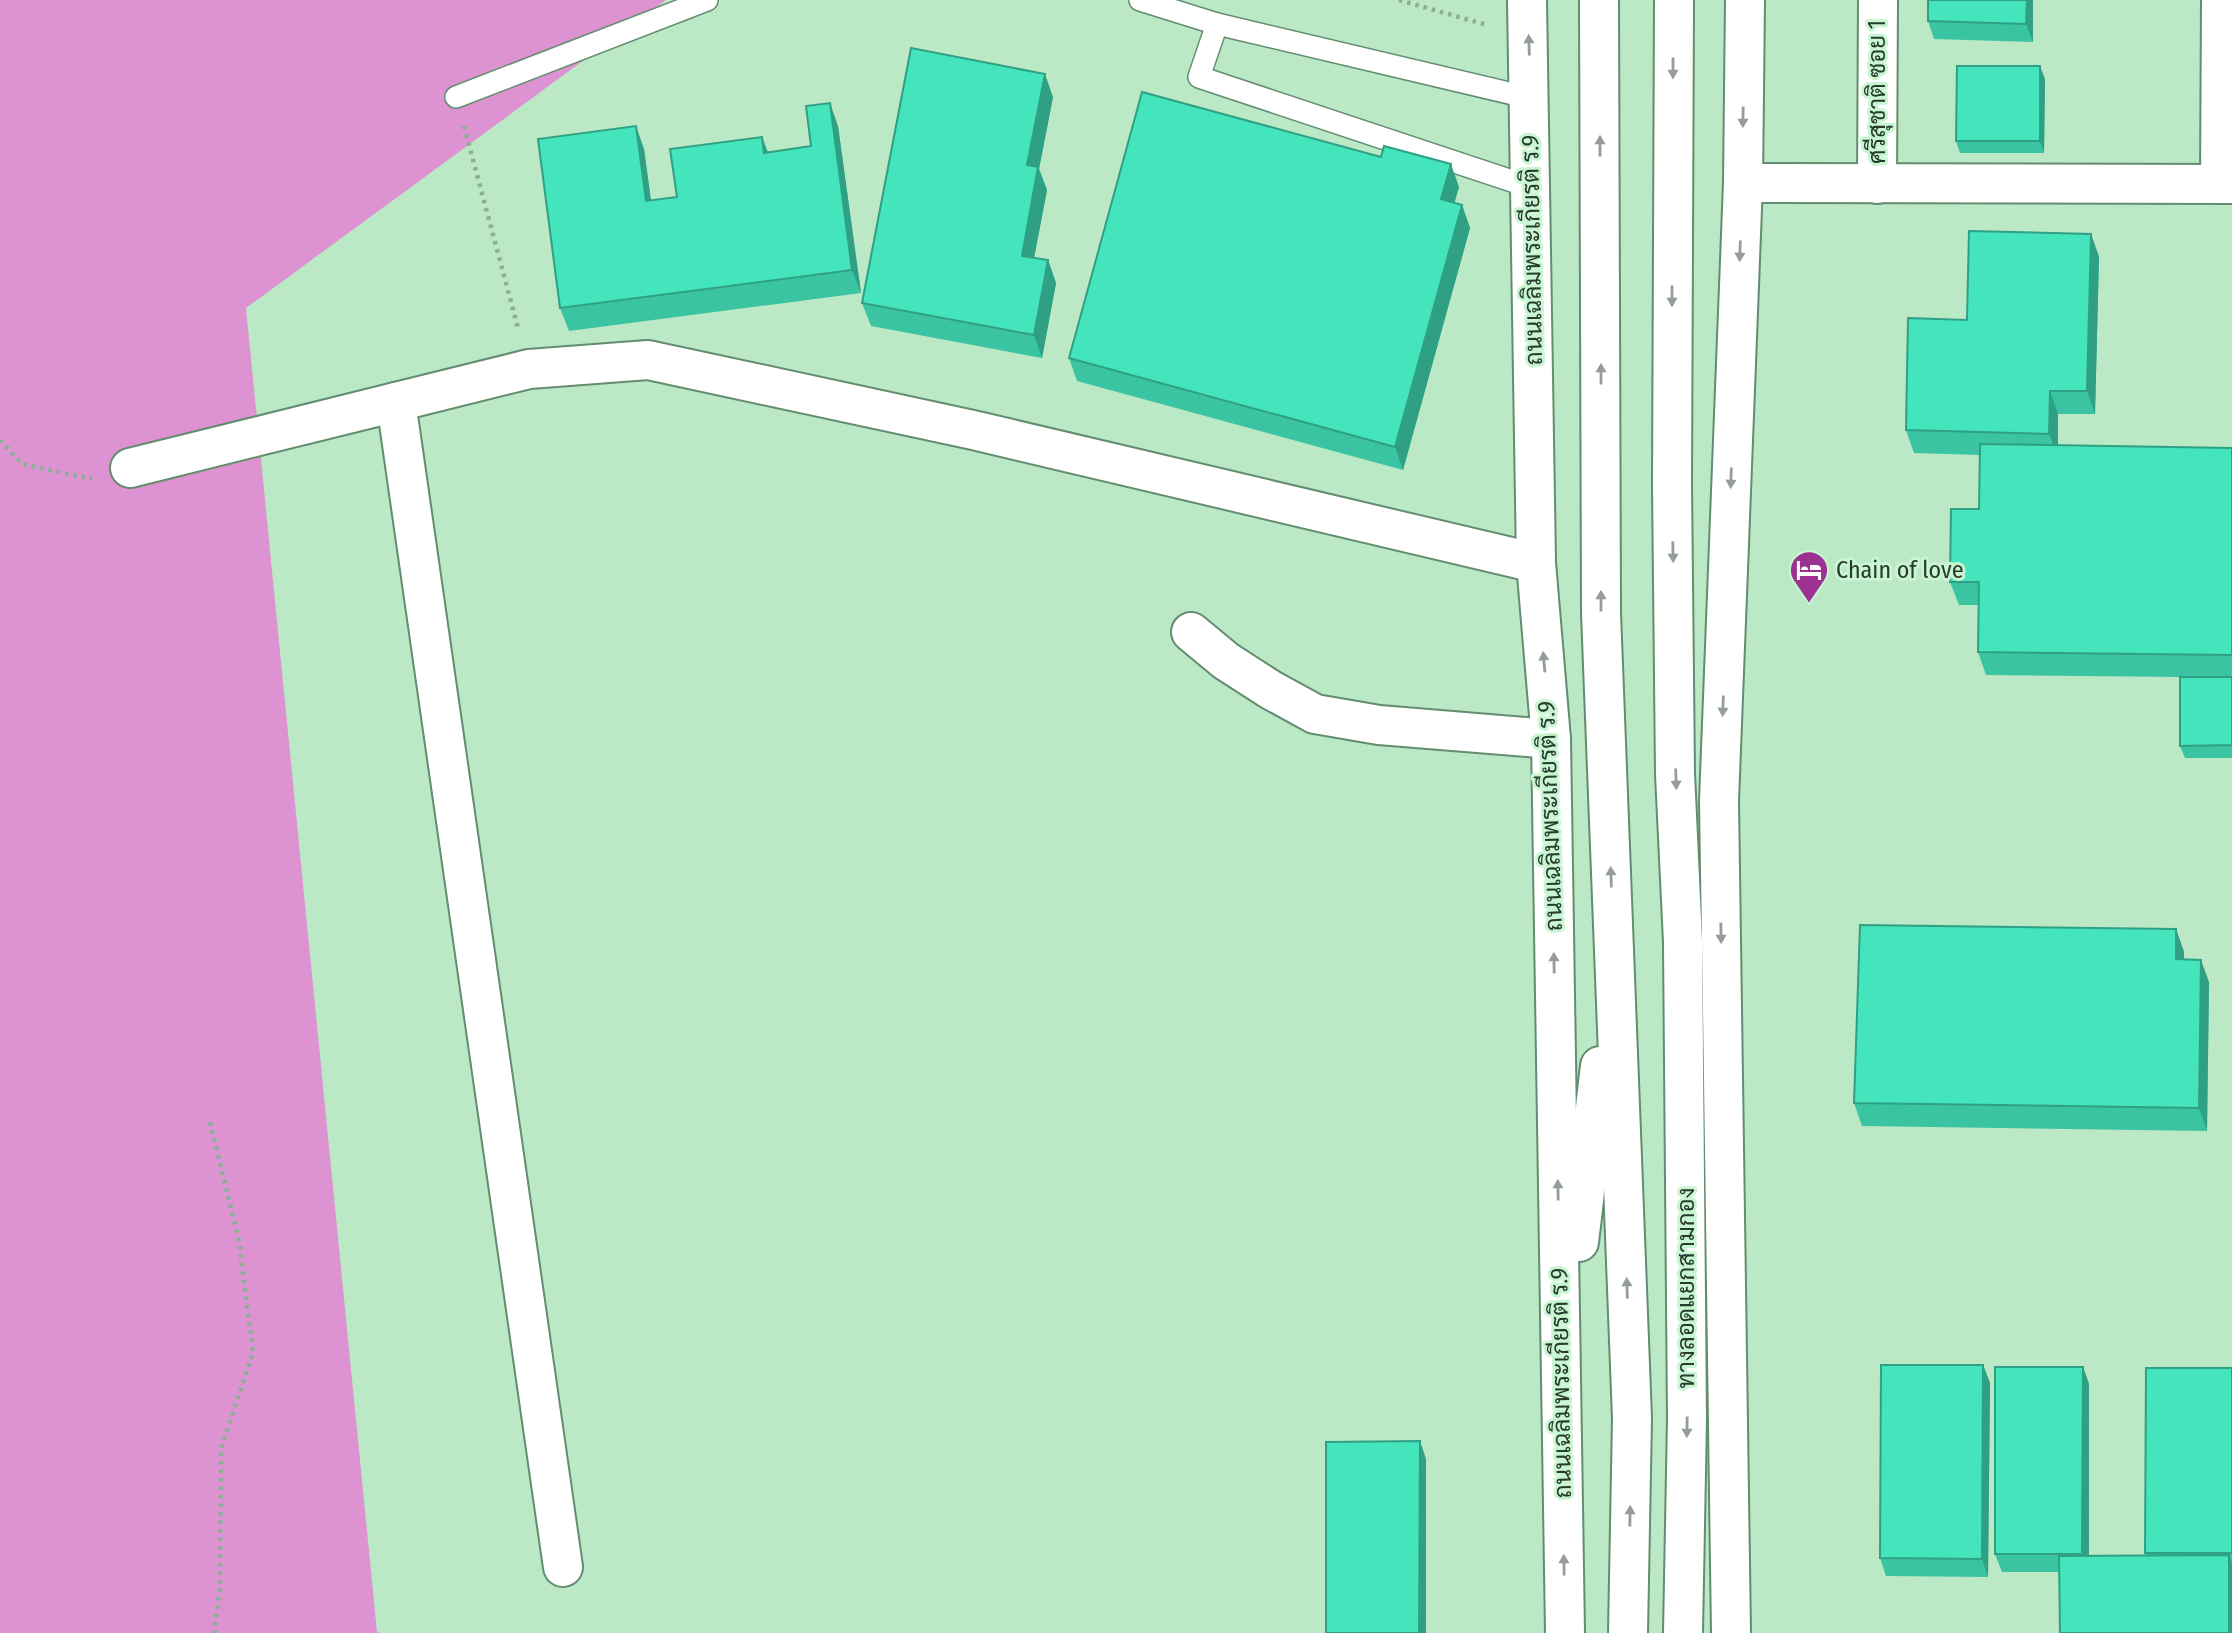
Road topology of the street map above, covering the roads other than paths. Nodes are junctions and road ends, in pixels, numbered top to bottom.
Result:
1 (707, 0) edge
2 (1140, 0) edge
3 (1527, 0) edge
4 (1599, 0) edge
5 (1674, 0) edge
6 (1745, 0) edge
7 (1878, 0) edge
8 (2221, 0) edge
9 (1217, 24) junction
10 (456, 97) road end
11 (1530, 98) junction
12 (1742, 183) junction
13 (1877, 184) junction
14 (2226, 184) edge
15 (1530, 187) junction
16 (397, 402) junction
17 (130, 468) road end
18 (1536, 563) junction
19 (1191, 632) dead end
20 (1551, 739) junction
21 (1683, 942) junction
22 (1614, 946) junction
23 (1727, 1390) junction
24 (1561, 1391) junction
25 (563, 1567) dead end
26 (1565, 1633) edge
27 (1628, 1633) edge
28 (1683, 1633) edge
29 (1731, 1633) edge

1 - 10 lane
2 - 9 lane
11 -> 3 main road, ถนนเฉลิมพระเกียรติ ร.9
22 -> 4 main road
5 -> 21 main road
6 -> 12 main road
7 - 13 main road, ศรีสุชาติ ซอย 1
8 - 14 main road
9 - 11 lane
9 - 15 lane
11 - 15 main road, ถนนเฉลิมพระเกียรติ ร.9
12 - 13 main road
12 -> 23 main road
13 - 14 main road
15 - 18 main road, ถนนเฉลิมพระเกียรติ ร.9
16 - 17 main road
16 - 18 main road
16 - 25 main road
20 -> 18 main road, ถนนเฉลิมพระเกียรติ ร.9
19 - 20 main road
24 -> 20 main road, ถนนเฉลิมพระเกียรติ ร.9
21 - 23 main road
21 -> 28 main road, ทางลอดแยกสามกอง
22 - 24 main road
27 -> 22 main road
23 - 29 main road
26 -> 24 main road, ถนนเฉลิมพระเกียรติ ร.9

